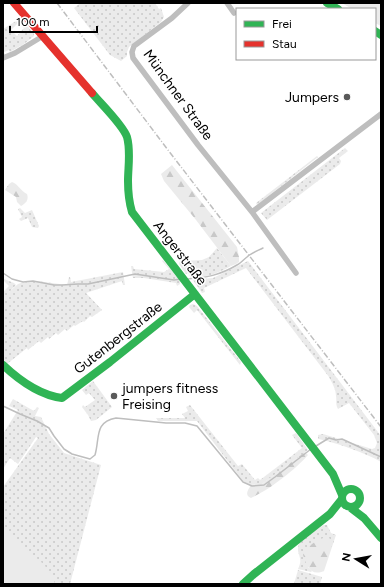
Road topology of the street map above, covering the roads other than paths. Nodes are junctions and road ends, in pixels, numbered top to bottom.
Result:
1 (14, 3) edge
2 (188, 3) edge
3 (227, 3) edge
4 (327, 3) edge
5 (336, 8) edge
6 (234, 13) dead end
7 (43, 36) junction
8 (3, 58) edge
9 (381, 114) edge
10 (252, 212) junction
11 (296, 273) dead end
12 (195, 294) junction
13 (3, 365) edge
14 (333, 474) junction
15 (351, 489) junction
16 (342, 497) junction
17 (360, 499) junction
18 (349, 507) junction
19 (330, 514) junction
20 (369, 522) junction
21 (381, 538) edge
22 (243, 584) edge

1 - 7 street, Angerstraße
2 - 10 street, Münchner Straße
3 - 6 street
4 - 5 street
7 - 8 street
7 - 12 street, Angerstraße
9 - 10 street
10 - 11 street, Münchner Straße
12 - 13 street, Gutenbergstraße
12 - 14 street, Angerstraße
14 - 15 street, Angerstraße
14 - 16 street, Angerstraße
15 - 16 street
15 - 17 street
16 - 18 street
16 - 19 street
17 - 18 street
17 - 20 street
18 - 19 street
18 - 20 street
19 - 22 street
20 - 21 street

